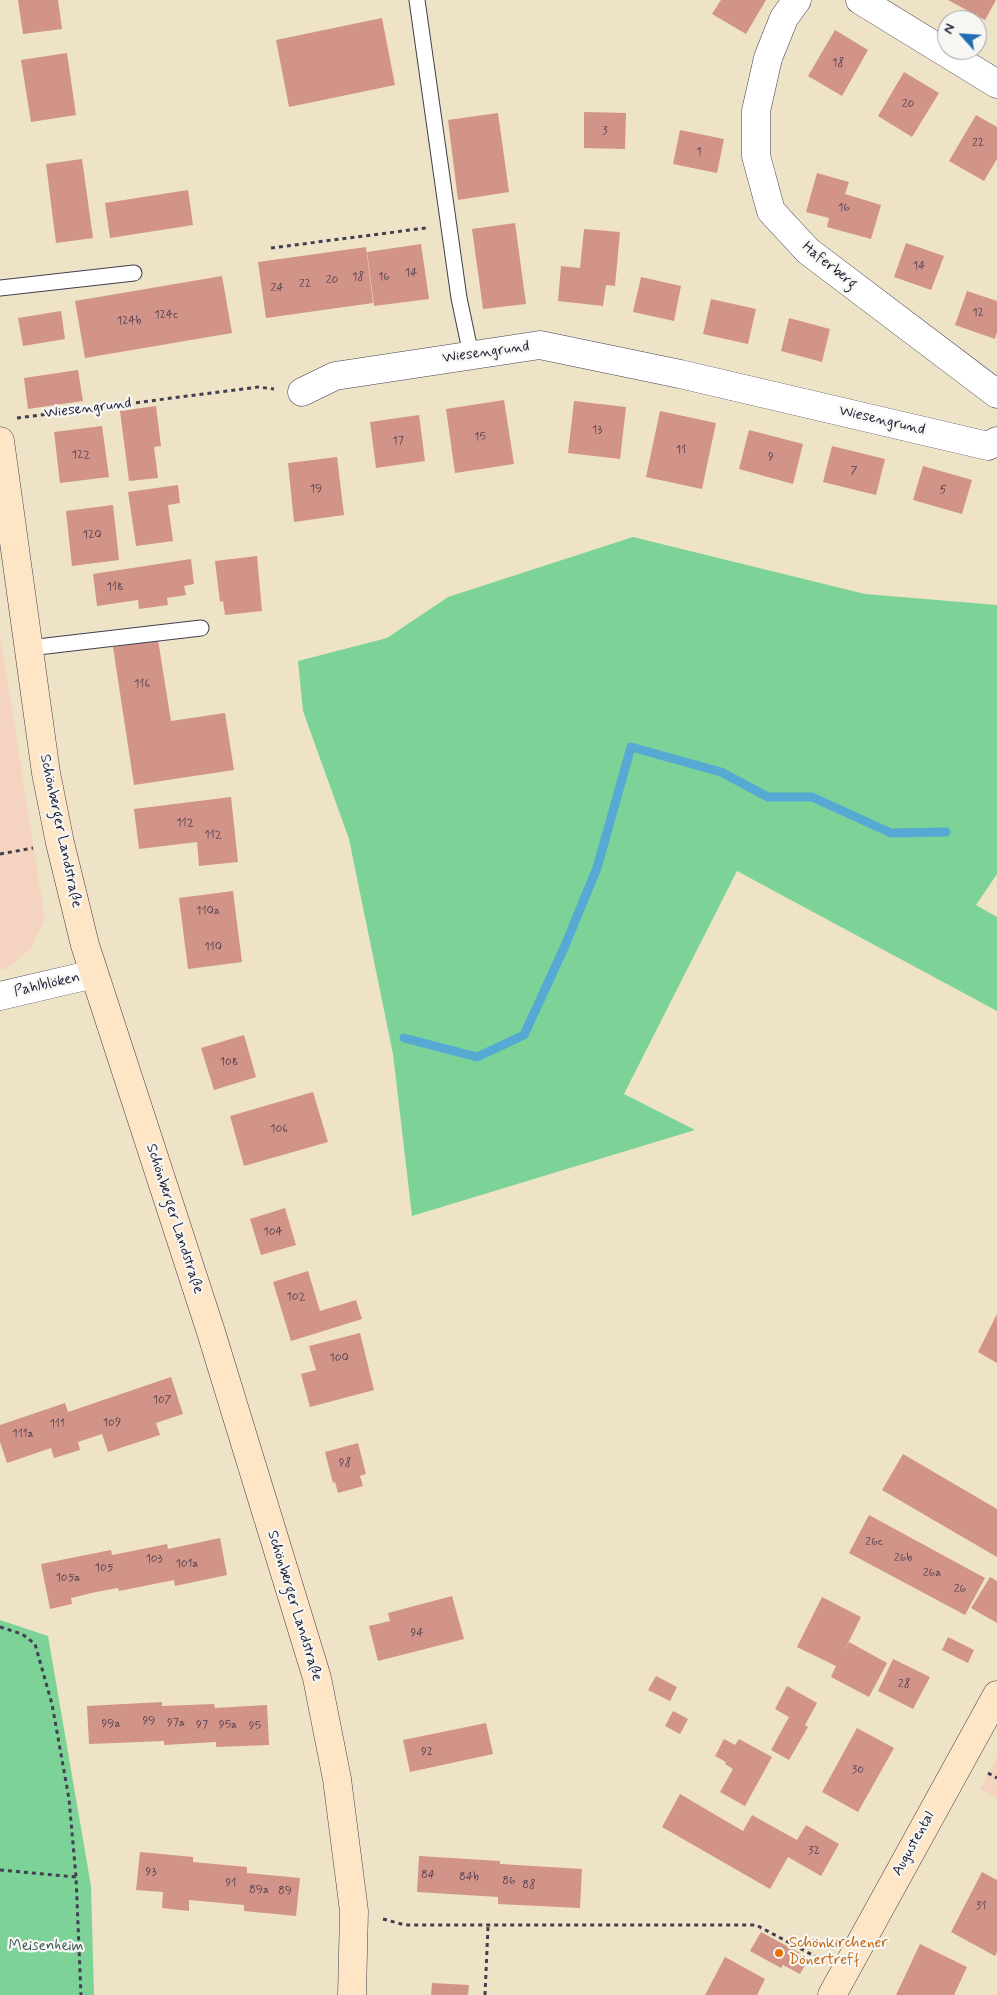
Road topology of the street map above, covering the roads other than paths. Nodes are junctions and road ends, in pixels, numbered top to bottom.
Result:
1 (417, 0) edge
2 (797, 0) edge
3 (860, 0) edge
4 (997, 84) edge
5 (134, 273) dead end
6 (0, 288) edge
7 (471, 355) junction
8 (302, 392) road end
9 (997, 394) edge
10 (5, 430) edge
11 (997, 441) edge
12 (201, 628) dead end
13 (29, 648) junction
14 (94, 974) junction
15 (0, 996) edge
16 (997, 1695) edge
17 (352, 1995) edge
18 (832, 1995) edge

1 - 7 lane
2 - 9 street, Haferberg
3 - 4 street
5 - 6 lane
7 - 8 street, Wiesengrund
7 - 11 street, Wiesengrund
10 - 13 main road, Schönberger Landstraße
12 - 13 lane
13 - 14 main road, Schönberger Landstraße
14 - 15 street, Pahlblöken
14 - 17 main road, Schönberger Landstraße
16 - 18 main road, Augustental

